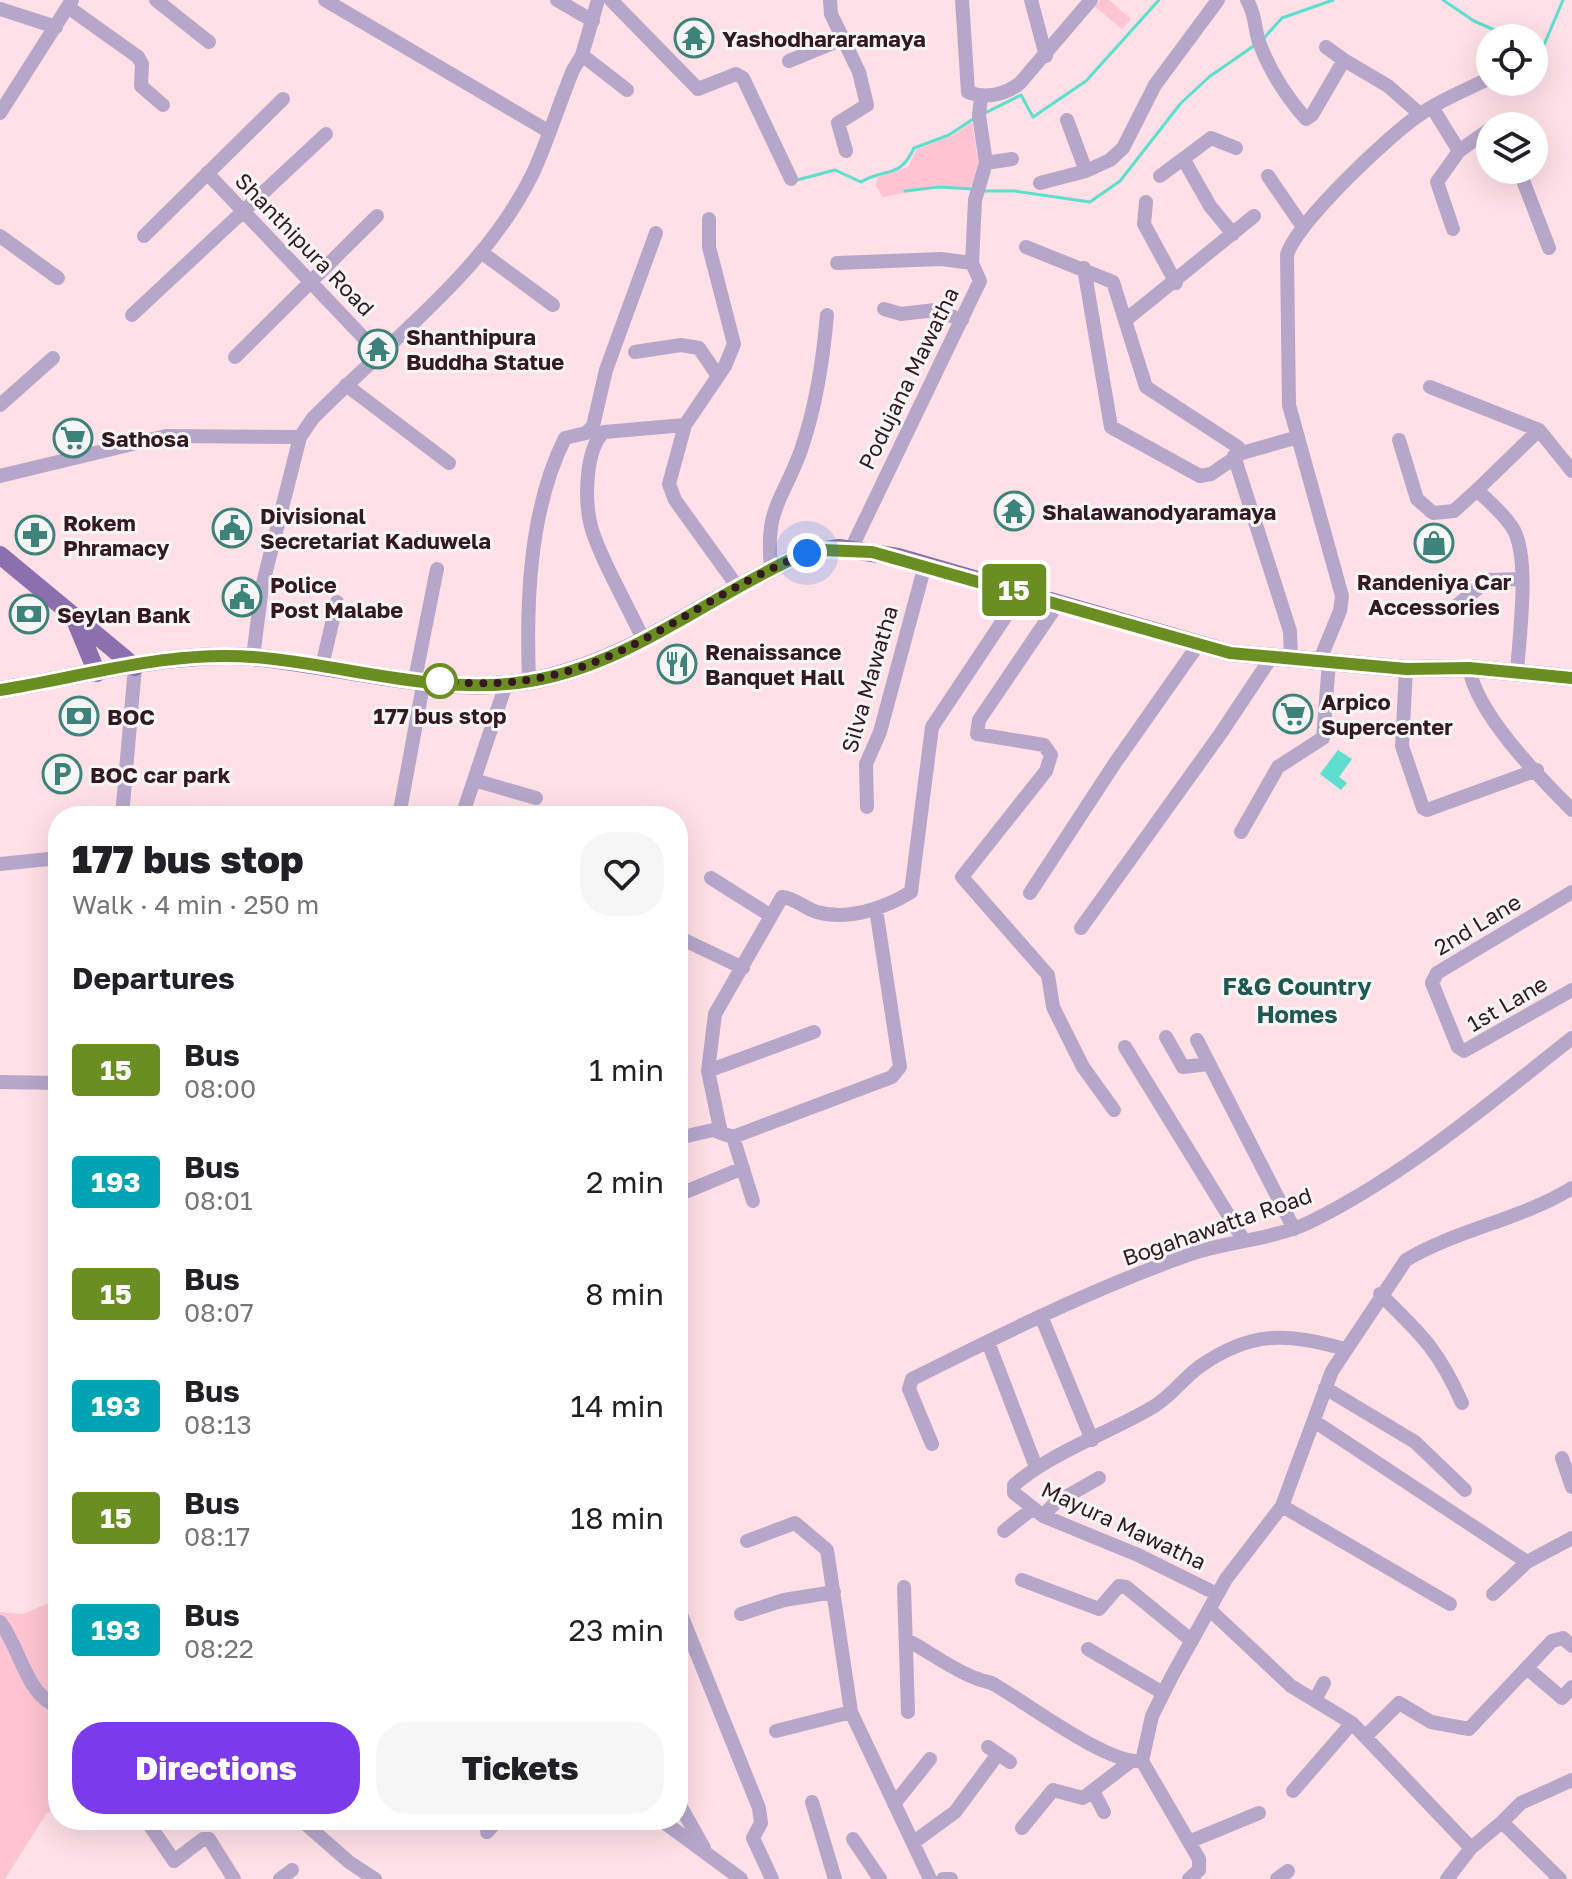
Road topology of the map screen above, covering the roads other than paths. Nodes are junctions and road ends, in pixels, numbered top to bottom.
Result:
1 (156, 0) edge
2 (325, 0) edge
3 (557, 0) edge
4 (598, 0) edge
5 (611, 0) edge
6 (830, 0) edge
7 (962, 0) edge
8 (1031, 0) edge
9 (1091, 0) edge
10 (1218, 0) edge
11 (1247, 0) edge
12 (70, 4) edge
13 (350, 6) edge
14 (0, 9) edge
15 (593, 21) junction
16 (56, 27) junction
17 (845, 38) junction
18 (209, 42) dead end
19 (1326, 47) dead end
20 (582, 55) junction
21 (1046, 56) junction
22 (1344, 60) junction
23 (789, 61) dead end
24 (1476, 85) edge
25 (627, 90) dead end
26 (283, 99) dead end
27 (163, 105) dead end
28 (2, 108) edge
29 (980, 109) junction
30 (1426, 110) junction
31 (1067, 120) dead end
32 (548, 131) junction
33 (326, 134) dead end
34 (1476, 139) edge
35 (1236, 148) dead end
36 (846, 151) dead end
37 (1459, 151) junction
38 (1012, 159) dead end
39 (1184, 160) junction
40 (986, 163) junction
41 (1086, 171) junction
42 (207, 173) junction
43 (1160, 176) dead end
44 (1268, 176) dead end
45 (791, 179) dead end
46 (1040, 183) dead end
47 (1524, 184) edge
48 (1146, 202) dead end
49 (245, 212) junction
50 (377, 216) dead end
51 (1254, 216) dead end
52 (709, 219) dead end
53 (1303, 227) junction
54 (1453, 229) dead end
55 (656, 233) dead end
56 (1233, 234) junction
57 (0, 236) edge
58 (144, 236) dead end
59 (1026, 247) dead end
60 (1549, 248) dead end
61 (481, 252) junction
62 (837, 263) dead end
63 (972, 263) junction
64 (1084, 268) junction
65 (58, 278) dead end
66 (312, 281) junction
67 (1176, 283) junction
68 (553, 305) dead end
69 (884, 309) dead end
70 (132, 315) dead end
71 (827, 315) dead end
72 (1127, 319) junction
73 (962, 320) junction
74 (635, 352) dead end
75 (379, 354) junction
76 (235, 357) dead end
77 (53, 358) dead end
78 (718, 376) junction
79 (346, 385) junction
80 (1430, 387) dead end
81 (0, 405) edge
82 (685, 425) junction
83 (1539, 430) junction
84 (300, 437) junction
85 (1298, 437) junction
86 (1399, 440) dead end
87 (1238, 455) junction
88 (449, 463) dead end
89 (1572, 471) edge
90 (0, 476) edge
91 (1477, 490) junction
92 (851, 549) junction
93 (0, 555) edge
94 (925, 565) junction
95 (437, 569) dead end
96 (771, 569) junction
97 (1521, 579) junction
98 (737, 586) junction
99 (1022, 592) junction
100 (337, 602) dead end
101 (1059, 602) junction
102 (1455, 607) dead end
103 (73, 616) junction
104 (644, 641) junction
105 (1198, 645) junction
106 (253, 657) junction
107 (1271, 658) junction
108 (1291, 660) junction
109 (1324, 662) junction
110 (322, 666) junction
111 (135, 667) junction
112 (1469, 668) junction
113 (1406, 669) junction
114 (1517, 672) junction
115 (97, 673) junction
116 (1572, 678) edge
117 (419, 679) junction
118 (529, 681) junction
119 (506, 684) junction
120 (0, 690) edge
121 (1537, 770) junction
122 (474, 780) junction
123 (536, 798) dead end
124 (123, 806) edge
125 (400, 806) edge
126 (465, 806) edge
127 (867, 807) dead end
128 (1572, 810) edge
129 (1241, 832) dead end
130 (48, 859) edge
131 (0, 864) edge
132 (711, 878) dead end
133 (1572, 892) edge
134 (1030, 893) dead end
135 (876, 909) junction
136 (771, 916) junction
137 (1081, 928) dead end
138 (688, 942) edge
139 (743, 968) junction
140 (1572, 990) edge
141 (814, 1032) dead end
142 (1166, 1037) dead end
143 (1572, 1038) edge
144 (1197, 1040) dead end
145 (1125, 1047) dead end
146 (1464, 1051) joint
147 (1208, 1064) junction
148 (708, 1071) junction
149 (0, 1082) edge
150 (48, 1083) edge
151 (1114, 1110) dead end
152 (727, 1135) junction
153 (688, 1136) edge
154 (743, 1168) junction
155 (1572, 1188) edge
156 (688, 1191) edge
157 (753, 1201) dead end
158 (1294, 1229) junction
159 (1243, 1239) junction
160 (1380, 1294) junction
161 (1041, 1316) junction
162 (988, 1342) junction
163 (1345, 1349) junction
164 (1325, 1388) junction
165 (1462, 1403) dead end
166 (1314, 1421) junction
167 (1092, 1440) junction
168 (932, 1444) dead end
169 (1562, 1458) dead end
170 (1036, 1467) junction
171 (1099, 1478) dead end
172 (1572, 1487) edge
173 (1465, 1490) dead end
174 (1282, 1506) junction
175 (1038, 1513) junction
176 (1004, 1531) dead end
177 (1572, 1538) edge
178 (747, 1541) dead end
179 (1527, 1562) junction
180 (1022, 1580) dead end
181 (904, 1587) dead end
182 (834, 1592) junction
183 (1217, 1594) junction
184 (1493, 1594) dead end
185 (1450, 1604) dead end
186 (1209, 1609) junction
187 (741, 1614) dead end
188 (0, 1622) edge
189 (688, 1632) edge
190 (907, 1640) junction
191 (1192, 1641) junction
192 (1572, 1646) edge
193 (1088, 1649) dead end
194 (1527, 1668) junction
195 (1324, 1683) dead end
196 (1572, 1687) edge
197 (1163, 1693) junction
198 (1315, 1700) junction
199 (48, 1703) edge
200 (851, 1712) junction
201 (908, 1712) dead end
202 (1352, 1723) junction
203 (776, 1731) dead end
204 (1366, 1736) junction
205 (999, 1754) dead end
206 (930, 1759) dead end
207 (1136, 1762) junction
208 (1572, 1780) edge
209 (1093, 1791) junction
210 (1293, 1791) dead end
211 (812, 1802) dead end
212 (894, 1804) junction
213 (1104, 1812) dead end
214 (1260, 1813) dead end
215 (688, 1820) edge
216 (1502, 1822) junction
217 (1022, 1828) dead end
218 (153, 1830) edge
219 (312, 1830) edge
220 (674, 1830) edge
221 (853, 1839) dead end
222 (1191, 1841) junction
223 (914, 1842) junction
224 (1471, 1848) junction
225 (708, 1855) junction
226 (1198, 1876) edge
227 (234, 1879) edge
228 (375, 1879) edge
229 (741, 1879) edge
230 (772, 1879) edge
231 (835, 1879) edge
232 (880, 1879) edge
233 (930, 1879) edge
234 (943, 1879) edge
235 (951, 1879) edge
236 (1447, 1879) edge
237 (1560, 1879) edge

1 - 18 street
2 - 13 street
3 - 15 street
4 - 15 street
5 - 45 street
6 - 17 street
7 - 29 street
8 - 21 street
9 - 21 street
10 - 41 street
11 - 22 street
12 - 16 street
12 - 27 street
13 - 32 street
14 - 16 street
15 - 20 street
16 - 28 street
17 - 23 street
17 - 36 street
19 - 22 street
20 - 25 street
20 - 32 street
21 - 29 street
22 - 30 street
24 - 30 street
26 - 42 street, Shanthipura Road
29 - 40 street
30 - 37 street
30 - 53 street
31 - 41 street
32 - 61 street
33 - 49 street
34 - 37 street
35 - 39 street
37 - 54 street
38 - 40 street
39 - 43 street
39 - 56 street
40 - 63 street
41 - 46 street
42 - 49 street, Shanthipura Road
42 - 58 street
44 - 53 street
47 - 60 street
48 - 67 street
49 - 66 street, Shanthipura Road
49 - 70 street
50 - 66 street
51 - 56 street
52 - 78 street
53 - 85 street
55 - 118 street
56 - 67 street
57 - 65 street
59 - 64 street
61 - 68 street
61 - 75 street
62 - 63 street, Podujana Mawatha
63 - 73 street, Podujana Mawatha
64 - 72 street
64 - 87 street
66 - 75 street, Shanthipura Road
66 - 76 street
67 - 72 street
69 - 73 street
71 - 96 street
72 - 87 street
73 - 92 street, Podujana Mawatha
74 - 78 street
75 - 79 street
77 - 81 street
78 - 82 street
79 - 84 street
79 - 88 street
80 - 83 street
82 - 98 street
82 - 104 street
83 - 89 street
83 - 91 street
84 - 90 street
84 - 106 street
85 - 87 street
85 - 109 street
86 - 91 street
87 - 108 street
91 - 97 street
92 - 94 main road
92 - 96 main road
93 - 103 main road
94 - 99 main road
94 - 127 street, Silva Mawatha
95 - 117 street
96 - 98 main road
97 - 102 street
97 - 114 street
98 - 104 main road
99 - 101 main road
99 - 135 street
100 - 110 street
101 - 105 main road
101 - 151 street
103 - 111 main road
103 - 115 main road
104 - 118 main road
105 - 107 main road
105 - 134 street
106 - 110 main road
106 - 111 main road
107 - 108 main road
107 - 137 street
108 - 109 main road
109 - 113 main road
109 - 129 street
110 - 117 main road
111 - 115 main road
111 - 124 street
112 - 113 main road
112 - 114 main road
112 - 121 street
113 - 121 street
114 - 116 main road
115 - 120 main road
117 - 119 main road
117 - 125 street
118 - 119 main road
119 - 122 street
121 - 128 street
122 - 123 street
122 - 126 street
130 - 131 street
132 - 136 street
133 - 146 street, 2nd Lane
135 - 136 street
135 - 152 street
136 - 139 street
138 - 139 street
139 - 148 street
140 - 146 street, 1st Lane
141 - 148 street
142 - 147 street
143 - 158 street, Bogahawatta Road
144 - 147 street
145 - 159 street
147 - 158 street
148 - 152 street
149 - 150 street
152 - 153 street
152 - 154 street
154 - 156 street
154 - 157 street
155 - 160 street
158 - 159 street, Bogahawatta Road
159 - 161 street, Bogahawatta Road
160 - 163 street
160 - 165 street
161 - 162 street, Bogahawatta Road
161 - 167 street
162 - 168 street, Bogahawatta Road
162 - 170 street
163 - 164 street
163 - 167 street, Mayura Mawatha
164 - 166 street
164 - 173 street
166 - 174 street
166 - 179 street
167 - 170 street, Mayura Mawatha
169 - 172 street
170 - 175 street, Mayura Mawatha
171 - 175 street
174 - 183 street
174 - 185 street
175 - 176 street
175 - 183 street, Mayura Mawatha
177 - 179 street
178 - 182 street
179 - 184 street
180 - 191 street
181 - 190 street
182 - 187 street
182 - 200 street
183 - 186 street
186 - 191 street
186 - 198 street
188 - 199 street
189 - 230 street
190 - 201 street
190 - 207 street
191 - 197 street
192 - 194 street
193 - 197 street
194 - 196 street
194 - 204 street
195 - 198 street
197 - 207 street
198 - 202 street
200 - 203 street
200 - 212 street
202 - 204 street
202 - 210 street
204 - 224 street
205 - 223 street
206 - 212 street
207 - 209 street
207 - 222 street
208 - 216 street
209 - 213 street
209 - 217 street
211 - 231 street
212 - 223 street
214 - 222 street
215 - 225 street
216 - 224 street
216 - 237 street
218 - 227 street
219 - 228 street
220 - 225 street
221 - 232 street
222 - 226 street
223 - 233 street
224 - 236 street
225 - 229 street
234 - 235 street

